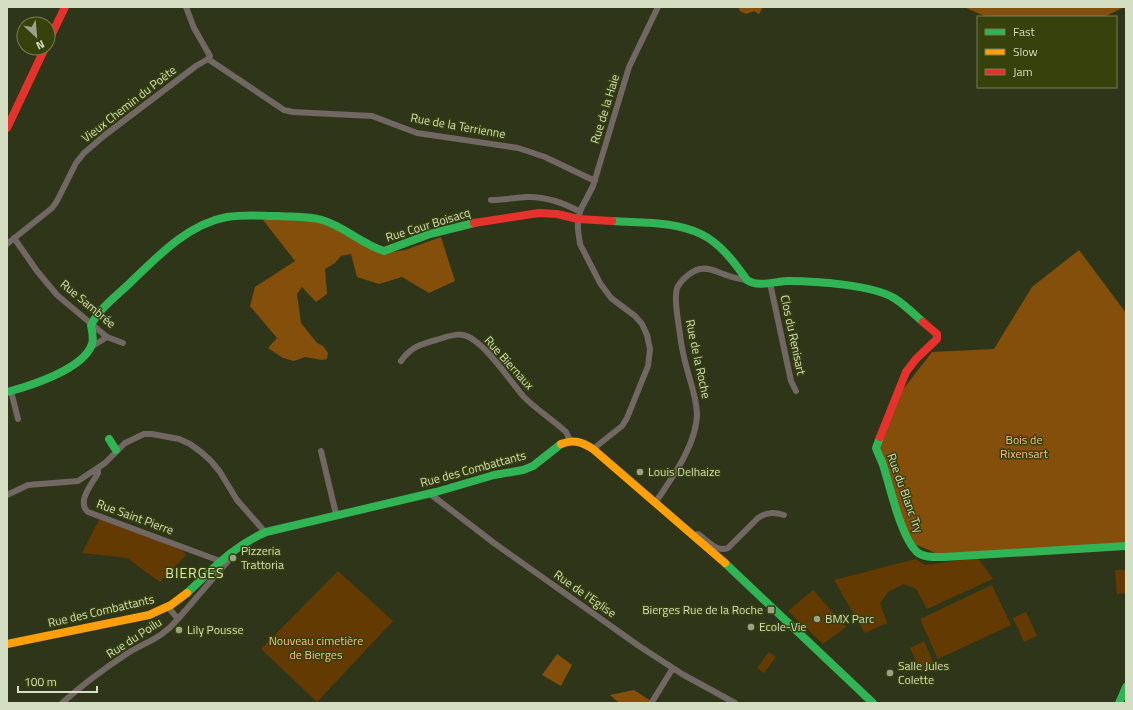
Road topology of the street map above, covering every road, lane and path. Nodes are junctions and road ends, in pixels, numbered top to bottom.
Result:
1 (65, 7) edge
2 (186, 7) edge
3 (658, 7) edge
4 (56, 26) edge
5 (41, 56) edge
6 (208, 60) junction
7 (7, 128) edge
8 (594, 181) junction
9 (491, 200) dead end
10 (579, 216) junction
11 (14, 238) junction
12 (7, 244) edge
13 (747, 280) junction
14 (770, 284) junction
15 (91, 325) junction
16 (107, 337) junction
17 (123, 343) dead end
18 (91, 347) junction
19 (401, 362) dead end
20 (796, 391) dead end
21 (9, 392) edge
22 (18, 419) dead end
23 (109, 439) dead end
24 (570, 440) junction
25 (593, 449) junction
26 (116, 450) junction
27 (321, 451) dead end
28 (98, 469) junction
29 (429, 493) junction
30 (7, 495) edge
31 (655, 503) junction
32 (336, 514) junction
33 (784, 515) dead end
34 (265, 532) junction
35 (694, 536) junction
36 (1126, 546) edge
37 (227, 555) junction
38 (220, 561) junction
39 (168, 607) junction
40 (178, 619) junction
41 (7, 644) edge
42 (673, 668) junction
43 (1126, 687) edge
44 (652, 702) dead end
45 (62, 703) edge
46 (735, 703) edge
47 (872, 703) edge
48 (1119, 703) edge

1 - 4 street
2 - 6 street
3 - 8 street, Rue de la Haie
5 - 7 street
6 - 8 street, Rue de la Terrienne
6 - 11 street, Vieux Chemin du Poète
8 - 10 street, Rue de la Haie
9 - 10 street
10 - 13 street, Rue Cour Boisacq
10 - 15 street, Rue Cour Boisacq
10 - 25 street
11 - 12 street, Vieux Chemin du Poète
11 - 15 street, Rue Sambrée
13 - 14 street
13 - 31 street, Rue de la Roche
14 - 20 street, Clos du Renisart
14 - 36 street, Rue du Blanc Try
15 - 16 street, Rue Sambrée
15 - 18 street
16 - 17 street, Rue Sambrée
16 - 18 street
18 - 21 street
19 - 24 street, Rue Biernaux
21 - 22 street
23 - 26 street
24 - 25 street
24 - 29 street, Rue des Combattants
25 - 31 street
26 - 28 street
26 - 34 street
27 - 32 street
28 - 30 street
28 - 38 street, Rue Saint Pierre
29 - 32 street, Rue des Combattants
29 - 42 street, Rue de l'Eglise
31 - 35 street
32 - 34 street, Rue des Combattants
33 - 35 street
34 - 37 street, Rue des Combattants
35 - 47 street
37 - 38 street, Rue des Combattants
37 - 40 street, Rue du Poilu
38 - 39 street, Rue des Combattants
39 - 40 street, Rue du Poilu
39 - 41 street, Rue des Combattants
40 - 45 street, Rue du Poilu
42 - 44 street
42 - 46 street, Rue de l'Eglise
43 - 48 street

